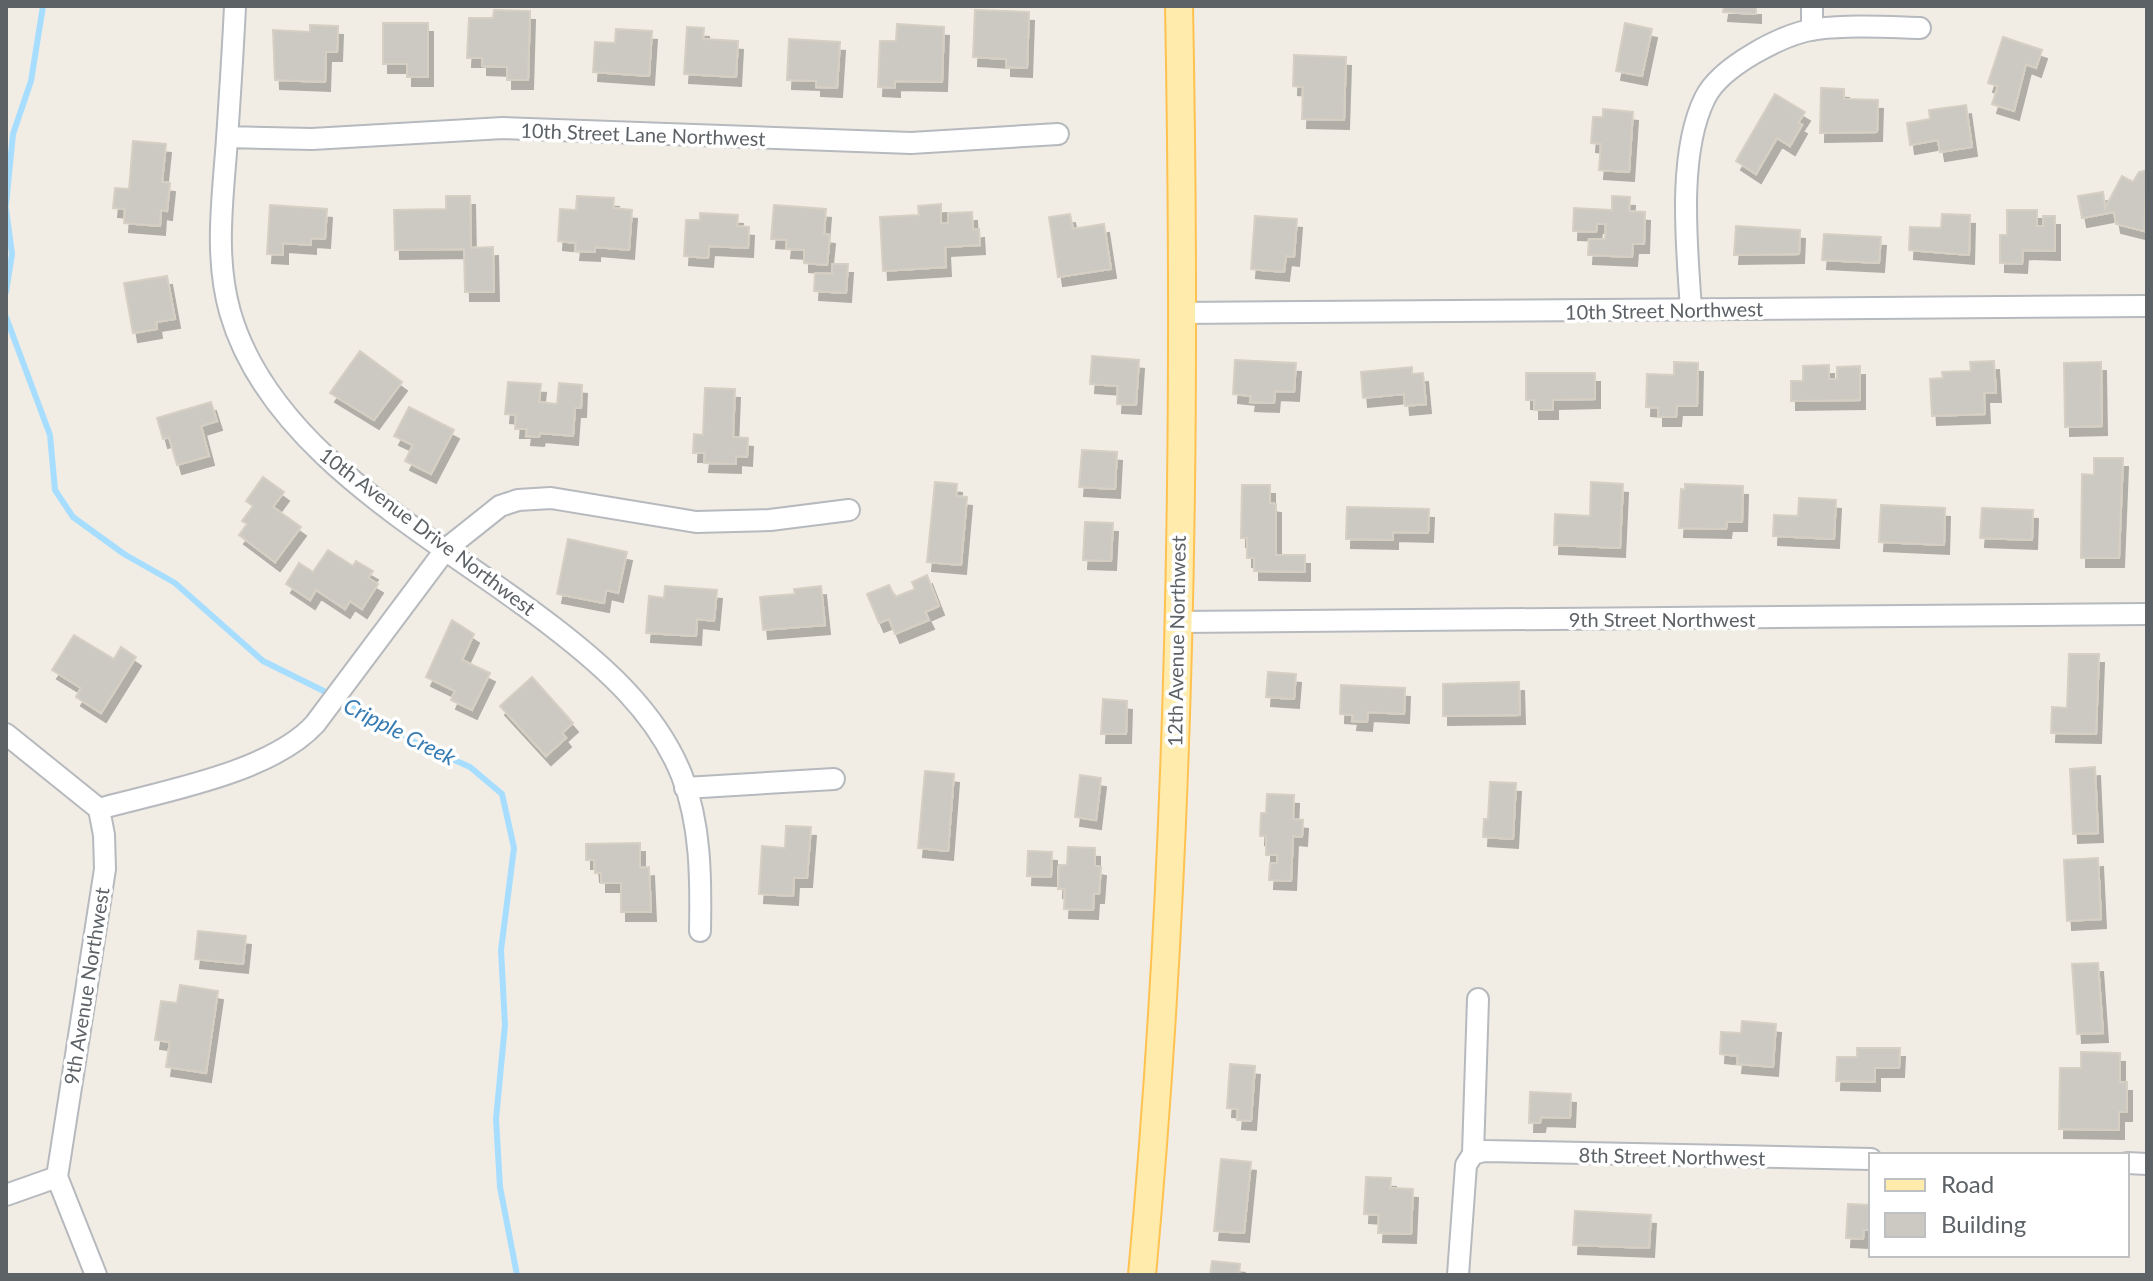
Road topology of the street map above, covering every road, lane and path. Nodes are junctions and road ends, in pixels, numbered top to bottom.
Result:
1 (235, 6) edge
2 (1179, 6) edge
3 (1812, 6) edge
4 (1920, 28) dead end
5 (1812, 30) junction
6 (1058, 134) dead end
7 (227, 137) junction
8 (2147, 306) edge
9 (1691, 309) junction
10 (1181, 313) junction
11 (849, 510) dead end
12 (446, 549) junction
13 (2147, 614) edge
14 (1176, 622) junction
15 (6, 734) edge
16 (834, 779) dead end
17 (685, 788) junction
18 (99, 809) junction
19 (700, 931) dead end
20 (1478, 999) dead end
21 (1473, 1154) junction
22 (1869, 1159) edge
23 (57, 1177) junction
24 (6, 1195) edge
25 (96, 1275) edge
26 (1142, 1275) edge
27 (1458, 1275) edge

1 - 7 street, 10th Avenue Drive Northwest
2 - 10 main road, 12th Avenue Northwest
3 - 5 street
4 - 5 street
5 - 9 street
6 - 7 street, 10th Street Lane Northwest
7 - 12 street, 10th Avenue Drive Northwest
8 - 9 street, 10th Street Northwest
9 - 10 street, 10th Street Northwest
10 - 14 main road, 12th Avenue Northwest
11 - 12 street
12 - 17 street, 10th Avenue Drive Northwest
12 - 18 street
13 - 14 street, 9th Street Northwest
14 - 26 main road, 12th Avenue Northwest
15 - 18 street
16 - 17 street
17 - 19 street, 10th Avenue Drive Northwest
18 - 23 street, 9th Avenue Northwest
20 - 21 street
21 - 22 street, 8th Street Northwest
21 - 27 street
23 - 24 street
23 - 25 street

